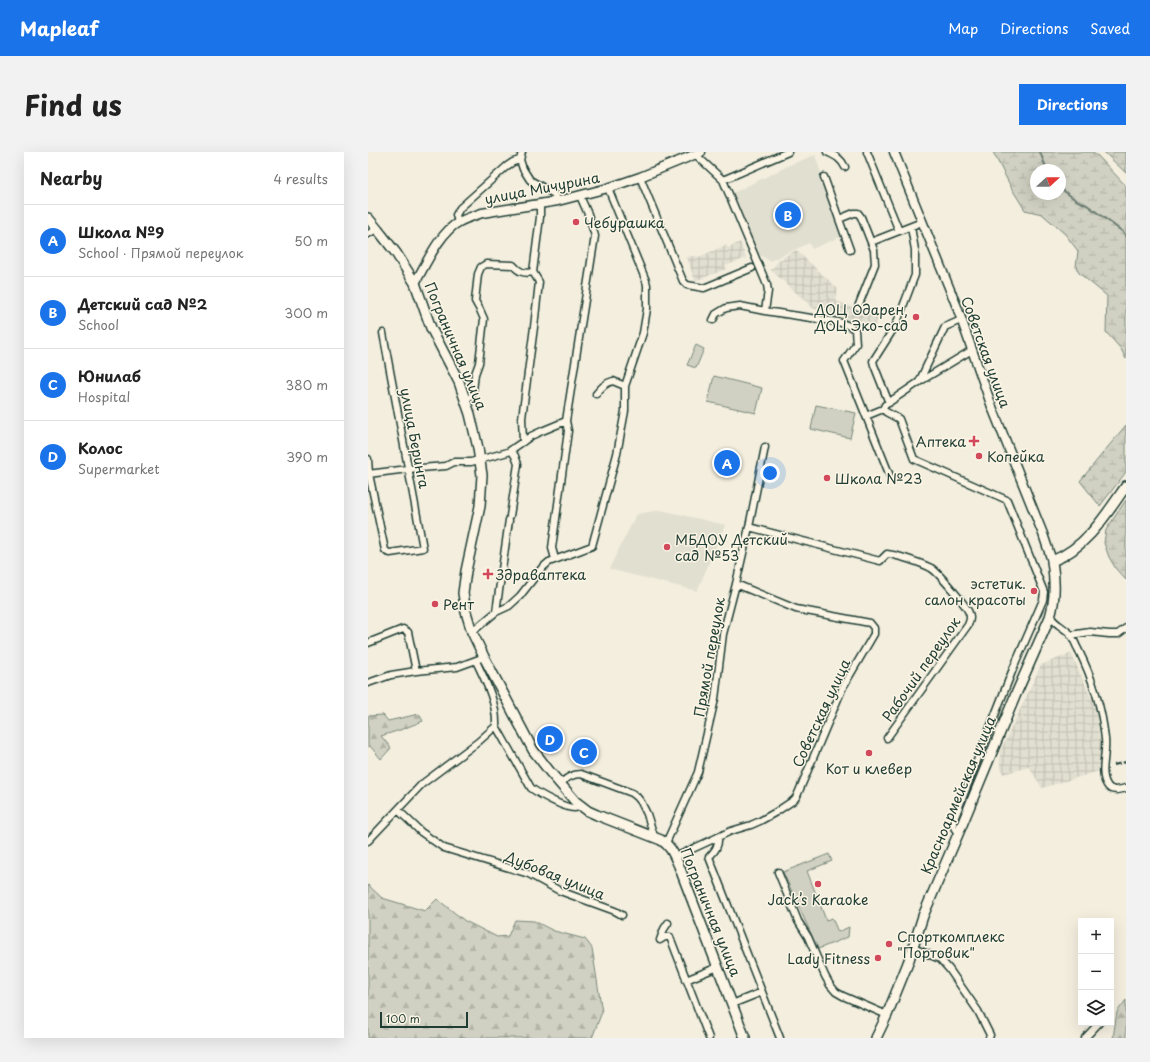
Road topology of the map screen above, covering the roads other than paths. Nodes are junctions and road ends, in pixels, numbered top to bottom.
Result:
1 (522, 152) edge
2 (788, 152) edge
3 (827, 152) edge
4 (867, 152) edge
5 (894, 152) edge
6 (698, 153) edge
7 (520, 160) junction
8 (845, 167) dead end
9 (640, 177) junction
10 (824, 177) dead end
11 (723, 180) junction
12 (608, 188) junction
13 (580, 196) junction
14 (558, 201) junction
15 (540, 204) junction
16 (368, 218) edge
17 (839, 219) junction
18 (458, 222) junction
19 (922, 222) junction
20 (911, 227) junction
21 (377, 229) junction
22 (899, 232) junction
23 (368, 234) edge
24 (871, 242) junction
25 (850, 250) dead end
26 (752, 268) dead end
27 (533, 272) junction
28 (415, 283) junction
29 (858, 307) dead end
30 (765, 311) junction
31 (713, 320) dead end
32 (961, 320) junction
33 (383, 333) dead end
34 (972, 350) junction
35 (919, 382) junction
36 (625, 386) junction
37 (596, 394) dead end
38 (466, 400) junction
39 (889, 403) junction
40 (883, 409) junction
41 (866, 416) junction
42 (566, 421) junction
43 (523, 442) junction
44 (765, 447) dead end
45 (511, 450) junction
46 (368, 459) edge
47 (480, 460) junction
48 (408, 469) junction
49 (369, 474) edge
50 (890, 476) dead end
51 (1126, 486) edge
52 (749, 527) junction
53 (555, 559) junction
54 (1052, 561) junction
55 (736, 584) junction
56 (496, 612) junction
57 (1050, 617) junction
58 (1126, 628) edge
59 (472, 632) junction
60 (1070, 635) junction
61 (368, 643) edge
62 (480, 659) junction
63 (1013, 669) junction
64 (416, 670) junction
65 (1024, 674) junction
66 (368, 683) edge
67 (496, 726) junction
68 (887, 738) dead end
69 (559, 784) junction
70 (1126, 788) edge
71 (581, 807) junction
72 (398, 810) junction
73 (959, 832) junction
74 (654, 836) junction
75 (718, 837) junction
76 (368, 840) edge
77 (666, 843) junction
78 (675, 857) junction
79 (778, 872) dead end
80 (622, 915) dead end
81 (668, 924) dead end
82 (913, 948) junction
83 (718, 967) junction
84 (686, 980) junction
85 (762, 992) junction
86 (732, 1004) junction
87 (887, 1015) junction
88 (1096, 1026) edge
89 (709, 1038) edge
90 (745, 1038) edge
91 (780, 1038) edge
92 (876, 1038) edge
93 (989, 1038) edge
94 (1084, 1038) edge

1 - 7 street
2 - 11 street
3 - 8 street
4 - 22 street
5 - 19 street, Советская улица
6 - 9 street, улица Мичурина
6 - 11 street
7 - 14 street
7 - 18 street
9 - 12 street, улица Мичурина
9 - 26 street
10 - 17 street
11 - 30 street
12 - 13 street, улица Мичурина
12 - 36 street
13 - 14 street, улица Мичурина
13 - 42 street
14 - 15 street, улица Мичурина
15 - 18 street, улица Мичурина
15 - 27 street
16 - 21 main road, Пограничная улица
17 - 24 street
17 - 25 street
18 - 28 street, улица Мичурина
19 - 20 street
19 - 32 street, Советская улица
20 - 22 street
20 - 39 street
21 - 23 street
21 - 28 main road, Пограничная улица
22 - 24 street
24 - 29 street
27 - 38 street
27 - 43 street
28 - 38 main road, Пограничная улица
30 - 31 street
30 - 41 street
32 - 34 street, Советская улица
32 - 35 street
33 - 48 street, улица Беринга
34 - 35 street
34 - 54 street, Советская улица
35 - 39 street
36 - 37 street
36 - 53 street
38 - 47 main road, Пограничная улица
39 - 40 street
40 - 41 street
40 - 63 street
41 - 50 street
42 - 43 street
42 - 53 street
43 - 45 street
44 - 52 street, Прямой переулок
45 - 47 street
45 - 56 street
46 - 49 street
47 - 48 street
47 - 59 main road, Пограничная улица
48 - 49 street
48 - 49 street, улица Беринга
51 - 54 main road
52 - 55 street, Прямой переулок
52 - 68 street, Рабочий переулок
53 - 56 street
54 - 57 main road, Красноармейская улица
55 - 75 street, Советская улица
55 - 77 street, Прямой переулок
56 - 59 street
57 - 60 street
57 - 65 main road, Красноармейская улица
58 - 60 street
59 - 62 main road, Пограничная улица
60 - 70 street
61 - 64 street
62 - 64 street
62 - 67 street
62 - 69 main road, Пограничная улица
63 - 65 street
63 - 73 street
64 - 66 street
65 - 73 main road, Красноармейская улица
67 - 71 street
67 - 72 street
69 - 71 main road, Пограничная улица
69 - 74 street
71 - 74 main road, Пограничная улица
72 - 76 street
72 - 80 street, Дубовая улица
73 - 82 main road, Красноармейская улица
74 - 77 main road, Пограничная улица
75 - 78 street, Советская улица
75 - 85 street
77 - 78 main road, Пограничная улица
78 - 83 main road, Пограничная улица
79 - 87 street
81 - 84 street
82 - 87 main road, Красноармейская улица
82 - 93 street
83 - 84 street
83 - 86 main road, Пограничная улица
84 - 89 street
85 - 86 street
85 - 91 street
86 - 90 main road, Пограничная улица
87 - 92 main road, Красноармейская улица
88 - 94 street

